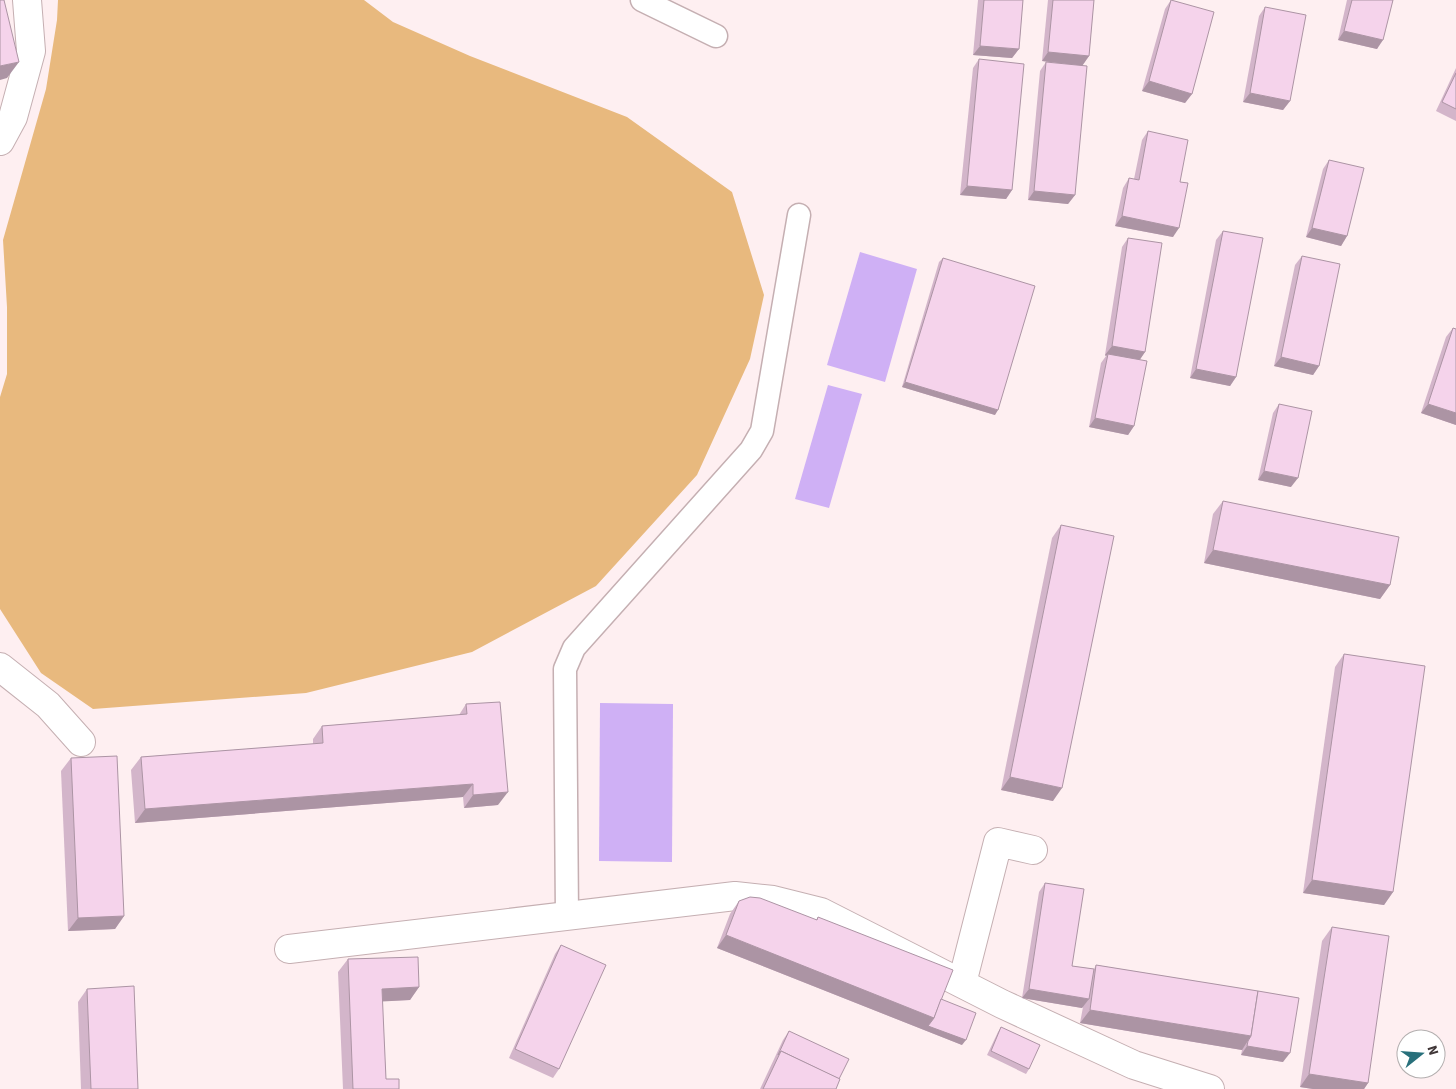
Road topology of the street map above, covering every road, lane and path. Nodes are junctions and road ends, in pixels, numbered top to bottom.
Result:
1 (27, 0) edge
2 (642, 0) edge
3 (716, 36) dead end
4 (0, 141) edge
5 (799, 215) dead end
6 (0, 667) edge
7 (81, 742) dead end
8 (1033, 850) dead end
9 (567, 916) junction
10 (289, 949) dead end
11 (962, 983) junction
12 (1210, 1089) edge

1 - 4 street
2 - 3 lane
5 - 9 lane
6 - 7 street
8 - 11 street
9 - 10 street
9 - 11 street
11 - 12 street

